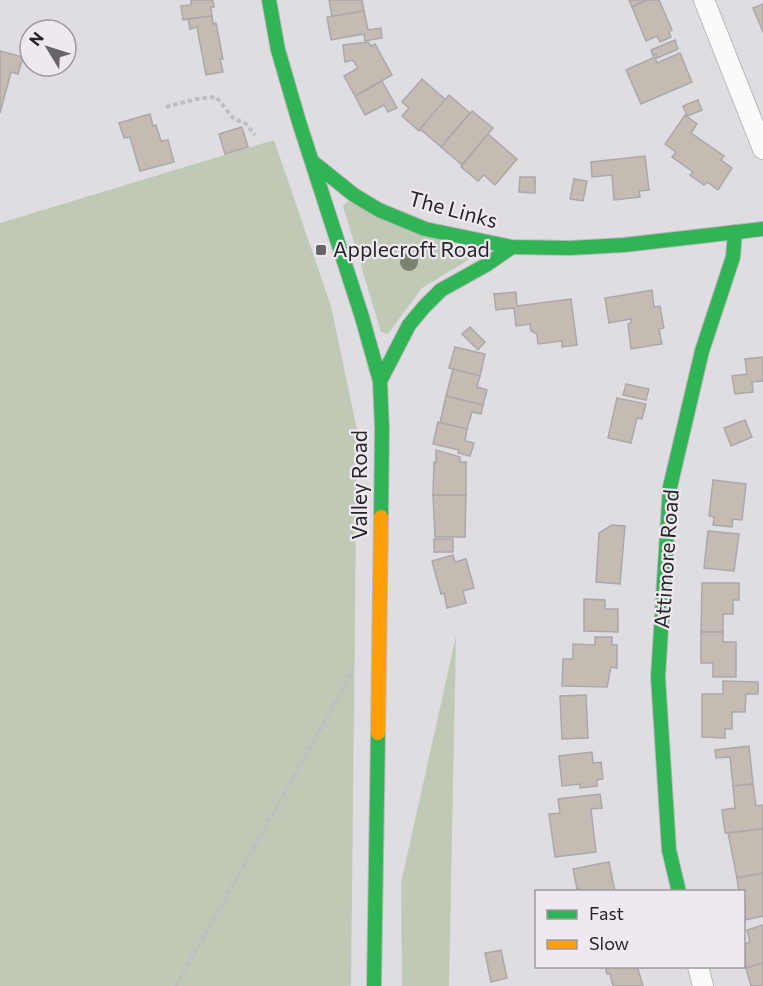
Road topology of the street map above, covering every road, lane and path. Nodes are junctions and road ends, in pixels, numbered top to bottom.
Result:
1 (269, 0) edge
2 (704, 0) edge
3 (166, 107) dead end
4 (255, 135) dead end
5 (763, 149) edge
6 (314, 163) junction
7 (763, 229) edge
8 (735, 232) junction
9 (512, 247) junction
10 (380, 381) junction
11 (354, 669) dead end
12 (679, 890) edge
13 (698, 968) edge
14 (176, 986) edge
15 (374, 986) edge
16 (703, 986) edge

1 - 6 street, Valley Road
2 - 5 street
3 - 4 path
6 - 9 street, The Links
6 - 10 street, Valley Road
7 - 8 street
8 - 9 street
8 - 12 street, Attimore Road
9 - 10 street, The Links
10 - 15 street, Valley Road
11 - 14 path
13 - 16 street

